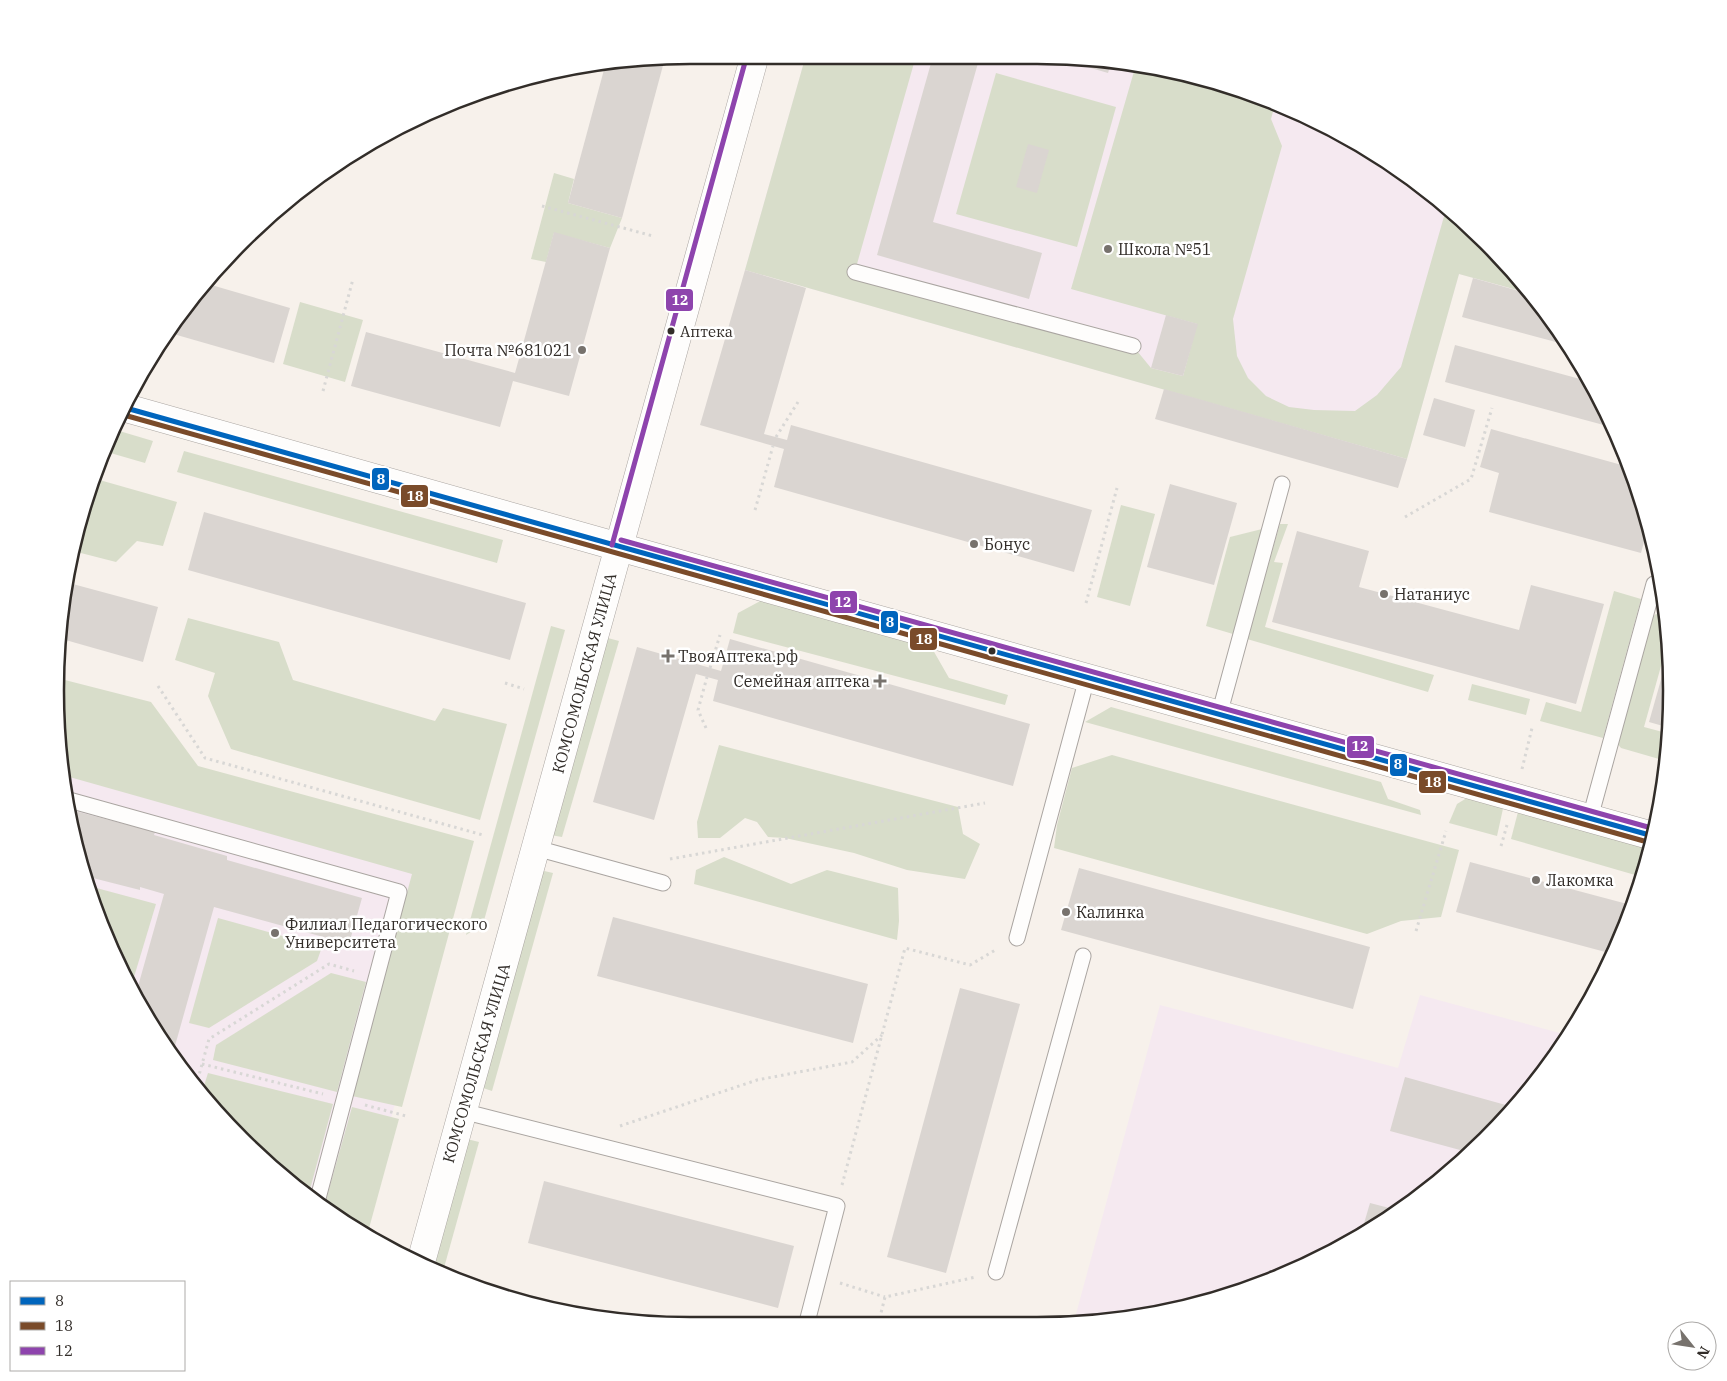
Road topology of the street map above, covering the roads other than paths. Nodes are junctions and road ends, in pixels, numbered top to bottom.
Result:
1 (753, 64) edge
2 (854, 272) dead end
3 (1133, 346) dead end
4 (130, 409) edge
5 (1282, 484) dead end
6 (619, 547) junction
7 (1654, 584) dead end
8 (1087, 678) junction
9 (1218, 715) junction
10 (74, 801) edge
11 (1590, 818) junction
12 (1646, 834) edge
13 (536, 848) junction
14 (663, 883) dead end
15 (1017, 938) road end
16 (1083, 956) dead end
17 (462, 1110) junction
18 (319, 1195) edge
19 (422, 1257) edge
20 (996, 1272) road end
21 (808, 1317) edge

1 - 6 street, КОМСОМОЛЬСКАЯ УЛИЦА
2 - 3 lane
4 - 6 street
5 - 9 lane
6 - 8 street
6 - 13 street, КОМСОМОЛЬСКАЯ УЛИЦА
7 - 11 lane
8 - 9 street
8 - 15 lane
9 - 11 street
10 - 18 lane
11 - 12 street
13 - 14 lane
13 - 17 street, КОМСОМОЛЬСКАЯ УЛИЦА
16 - 20 lane
17 - 19 street, КОМСОМОЛЬСКАЯ УЛИЦА
17 - 21 lane

